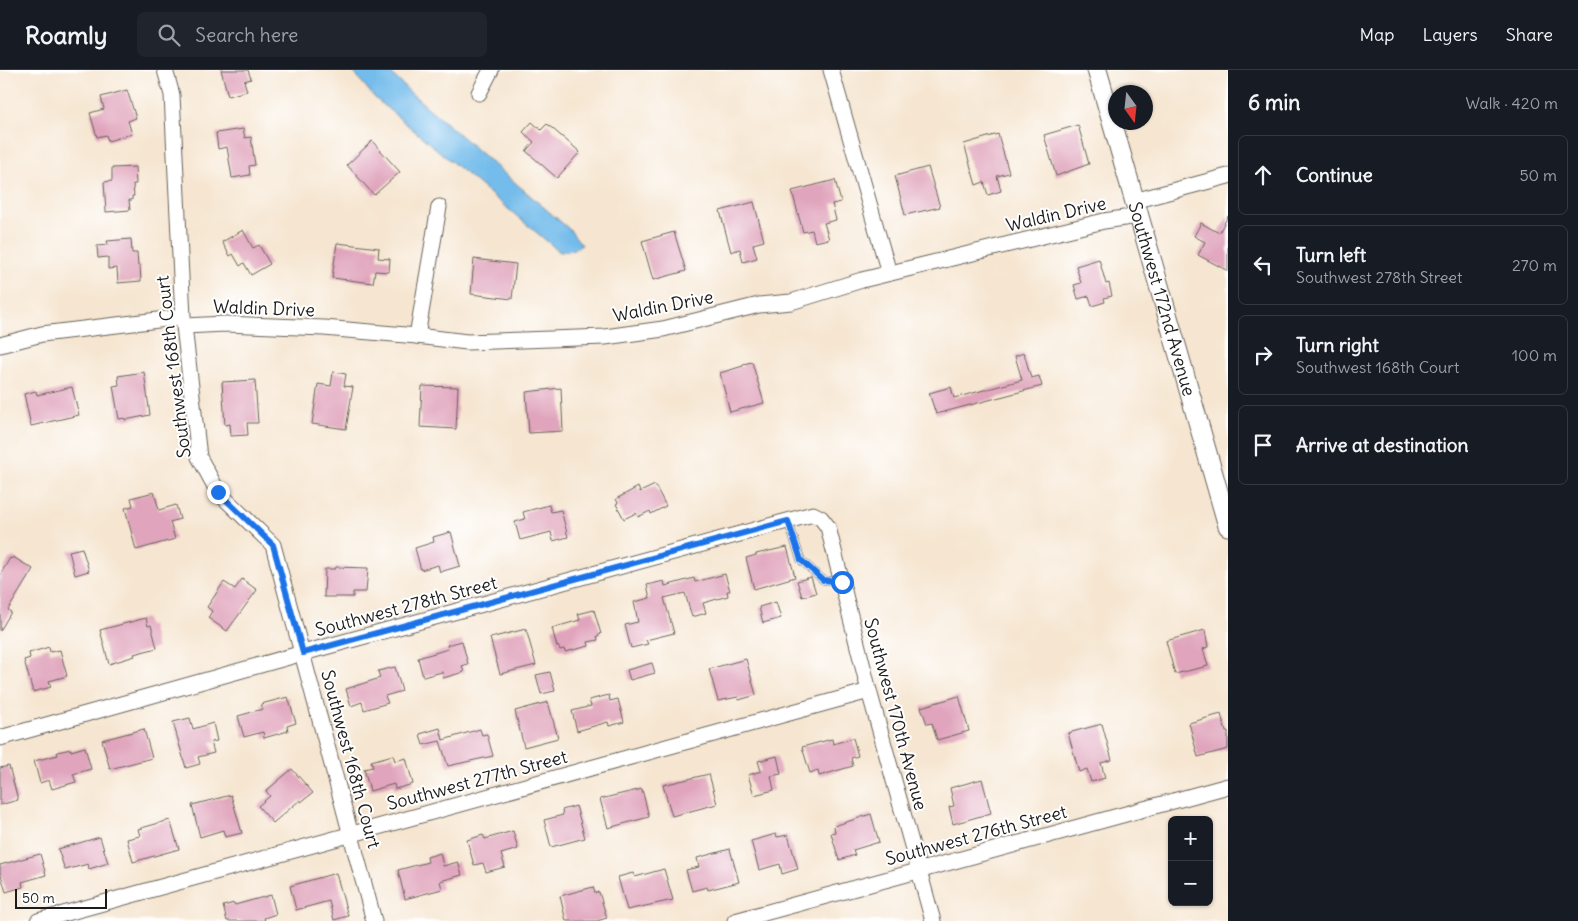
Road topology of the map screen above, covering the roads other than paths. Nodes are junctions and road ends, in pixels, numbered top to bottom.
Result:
1 (165, 70) edge
2 (490, 70) edge
3 (831, 70) edge
4 (1096, 70) edge
5 (479, 93) dead end
6 (1228, 176) edge
7 (439, 207) dead end
8 (1136, 208) junction
9 (890, 273) junction
10 (184, 321) junction
11 (418, 336) junction
12 (0, 345) edge
13 (821, 518) joint
14 (788, 521) junction
15 (1228, 526) edge
16 (842, 582) junction
17 (303, 653) junction
18 (869, 691) junction
19 (0, 738) edge
20 (1228, 786) edge
21 (351, 834) junction
22 (919, 870) junction
23 (38, 921) edge
24 (374, 921) edge
25 (735, 921) edge
26 (933, 921) edge

1 - 10 street, Southwest 168th Court
2 - 5 street
3 - 9 street
4 - 8 street, Southwest 172nd Avenue
6 - 8 street, Waldin Drive
7 - 11 street
8 - 9 street, Waldin Drive
8 - 15 street, Southwest 172nd Avenue
9 - 11 street, Waldin Drive
10 - 11 street, Waldin Drive
10 - 12 street, Waldin Drive
10 - 17 street, Southwest 168th Court
13 - 14 street, Southwest 278th Street
13 - 16 street, Southwest 170th Avenue
14 - 16 lane
14 - 17 street, Southwest 278th Street
16 - 18 street, Southwest 170th Avenue
17 - 19 street, Southwest 278th Street
17 - 21 street, Southwest 168th Court
18 - 21 street, Southwest 277th Street
18 - 22 street, Southwest 170th Avenue
20 - 22 street, Southwest 276th Street
21 - 23 street, Southwest 277th Street
21 - 24 street, Southwest 168th Court
22 - 25 street, Southwest 276th Street
22 - 26 street, Southwest 170th Avenue

